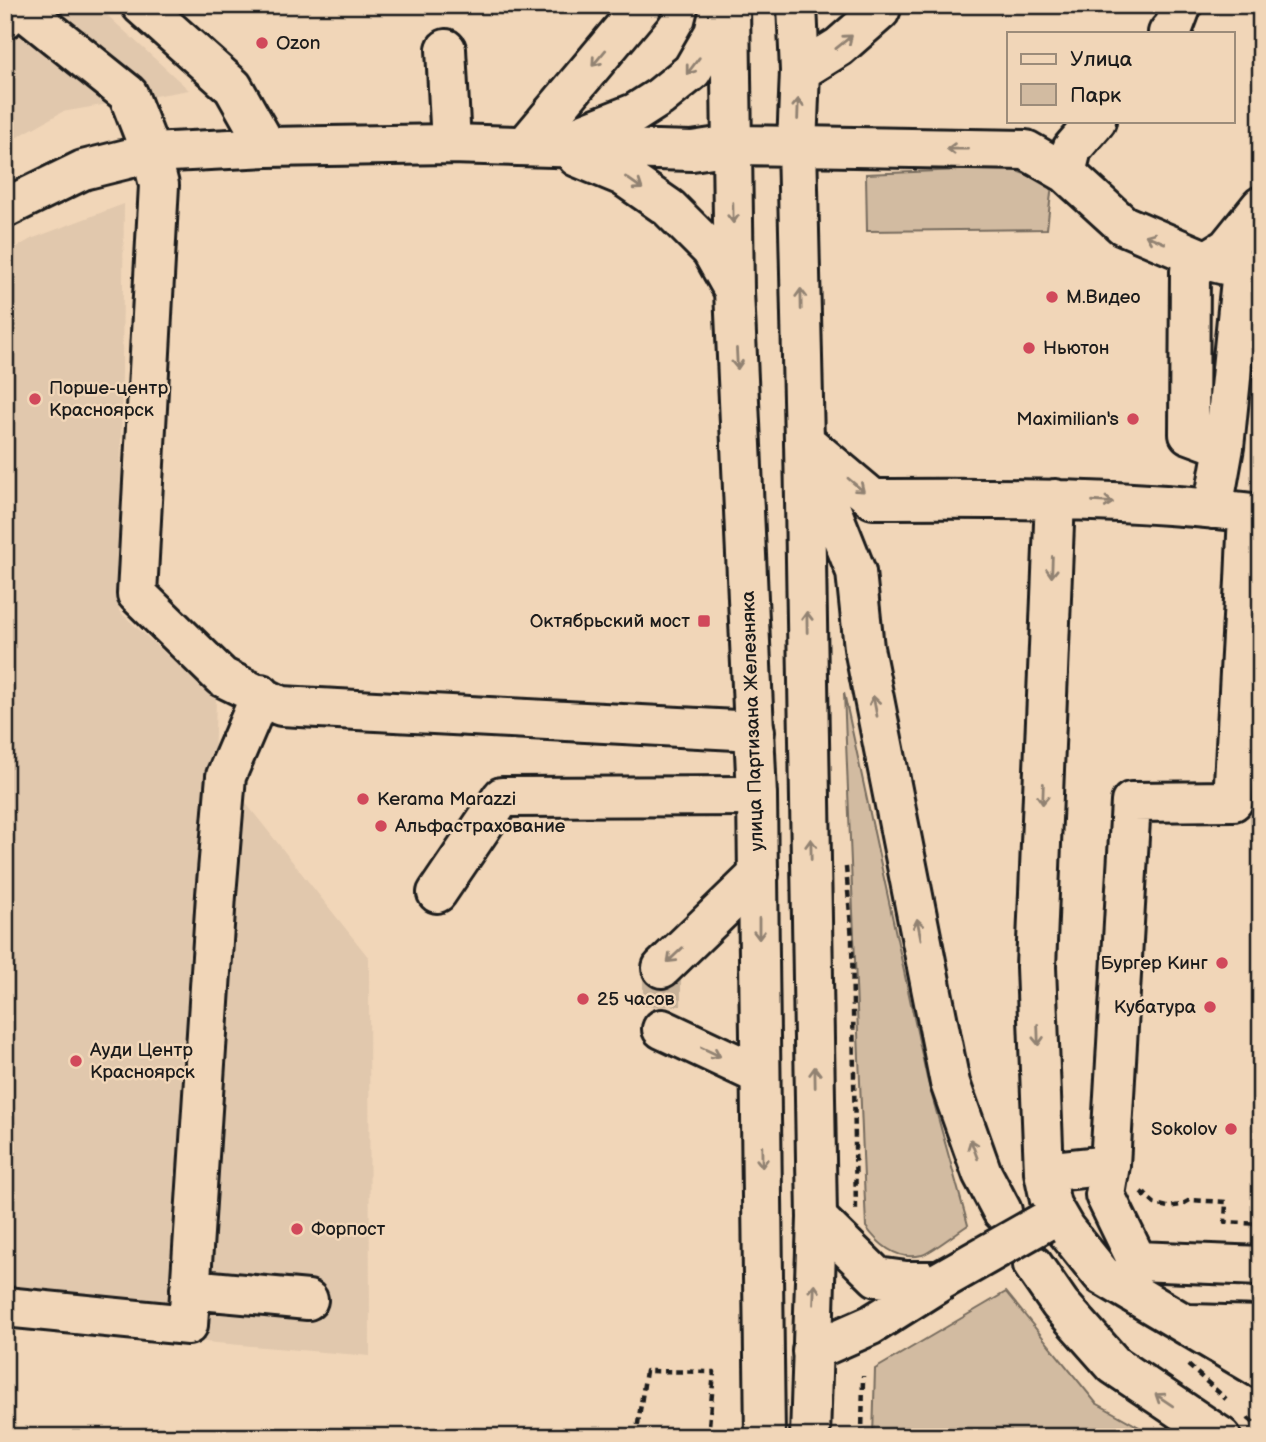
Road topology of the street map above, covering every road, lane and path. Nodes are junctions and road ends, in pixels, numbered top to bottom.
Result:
1 (141, 5) edge
2 (643, 5) edge
3 (721, 5) edge
4 (730, 5) edge
5 (797, 5) edge
6 (882, 5) edge
7 (1182, 5) edge
8 (5, 19) edge
9 (1169, 32) edge
10 (446, 50) dead end
11 (800, 71) junction
12 (1095, 122) edge
13 (451, 144) junction
14 (732, 145) junction
15 (537, 146) junction
16 (797, 146) junction
17 (267, 147) junction
18 (151, 153) junction
19 (1066, 173) junction
20 (1261, 206) edge
21 (5, 208) edge
22 (1205, 260) junction
23 (1251, 272) edge
24 (734, 291) junction
25 (804, 441) junction
26 (1224, 447) junction
27 (1055, 499) junction
28 (1240, 512) edge
29 (1253, 582) edge
30 (261, 694) junction
31 (755, 731) junction
32 (757, 796) junction
33 (845, 858) dead end
34 (759, 874) junction
35 (436, 893) dead end
36 (662, 968) dead end
37 (662, 1029) dead end
38 (760, 1075) junction
39 (1117, 1181) junction
40 (1150, 1190) dead end
41 (1144, 1196) junction
42 (1046, 1200) junction
43 (1002, 1211) dead end
44 (856, 1214) dead end
45 (817, 1218) junction
46 (1261, 1224) edge
47 (1138, 1261) junction
48 (1033, 1265) dead end
49 (1261, 1266) edge
50 (1102, 1275) junction
51 (941, 1281) junction
52 (190, 1289) junction
53 (309, 1300) dead end
54 (5, 1307) edge
55 (1184, 1324) junction
56 (1261, 1326) edge
57 (811, 1369) junction
58 (1261, 1369) edge
59 (863, 1376) dead end
60 (636, 1437) edge
61 (708, 1437) edge
62 (765, 1437) edge
63 (810, 1437) edge
64 (862, 1437) edge
65 (1221, 1437) edge

1 - 17 main road
2 -> 15 main road
3 -> 15 main road
4 - 14 main road, улица Партизана Железняка
5 - 11 main road
11 -> 6 main road
7 - 9 main road
8 - 18 main road
10 - 13 main road
16 -> 11 main road
12 - 19 main road
13 - 15 main road
13 - 17 main road
14 - 15 main road
14 - 16 main road
14 -> 24 main road, улица Партизана Железняка
15 -> 24 main road
19 -> 16 main road
25 -> 16 main road
17 - 18 main road
18 - 21 main road
18 - 30 main road
22 -> 19 main road
20 - 22 main road
22 - 23 main road
22 - 26 main road
23 - 26 main road
24 -> 31 main road, улица Партизана Железняка
25 -> 27 main road
43 -> 25 main road
45 -> 25 main road
26 - 28 main road
27 -> 28 main road
27 -> 42 main road
28 - 29 main road
29 - 39 main road
30 - 31 main road
30 - 52 main road
31 - 32 main road, улица Партизана Железняка
32 - 34 main road, улица Партизана Железняка
32 - 35 main road
33 - 44 path
34 -> 36 main road
34 -> 38 main road, улица Партизана Железняка
37 -> 38 main road
38 -> 62 main road, улица Партизана Железняка
39 - 41 path
39 - 42 main road
39 - 47 main road
40 - 41 path
41 - 46 path
42 - 50 main road
42 - 51 main road, bridge
45 - 51 main road
57 -> 45 main road
47 - 49 main road
47 - 50 main road
65 -> 48 main road
50 - 55 main road
51 - 57 main road
52 - 53 main road
52 - 54 main road
55 - 56 main road
55 - 58 main road
57 - 63 main road
59 - 64 path
60 - 61 path

